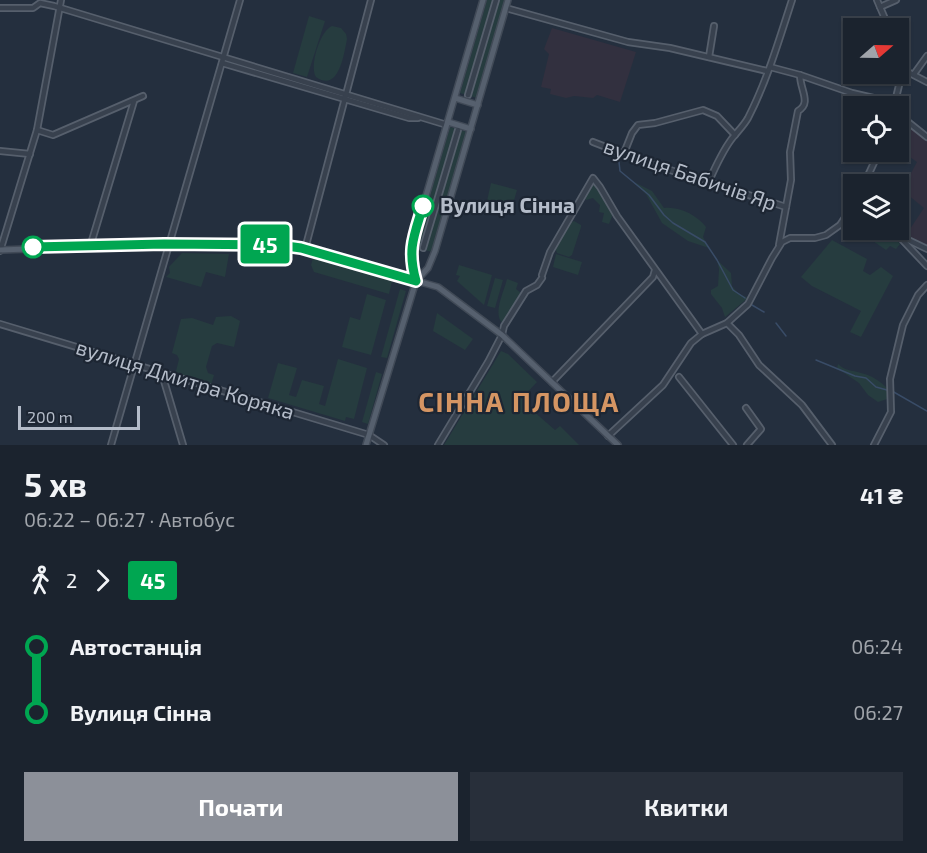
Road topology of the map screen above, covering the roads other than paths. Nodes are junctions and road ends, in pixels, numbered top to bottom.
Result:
1 (60, 0) edge
2 (240, 0) edge
3 (371, 0) edge
4 (483, 0) edge
5 (496, 0) edge
6 (508, 0) edge
7 (792, 0) edge
8 (877, 0) edge
9 (896, 0) edge
10 (880, 7) junction
11 (0, 8) edge
12 (506, 8) junction
13 (59, 9) junction
14 (885, 18) edge
15 (714, 26) dead end
16 (927, 56) edge
17 (709, 57) junction
18 (222, 61) junction
19 (769, 69) junction
20 (909, 72) edge
21 (914, 74) junction
22 (800, 75) junction
23 (927, 82) edge
24 (468, 95) dead end
25 (143, 96) dead end
26 (344, 96) junction
27 (863, 96) edge
28 (455, 98) junction
29 (134, 101) junction
30 (478, 105) junction
31 (909, 123) edge
32 (447, 124) junction
33 (471, 129) junction
34 (37, 130) junction
35 (458, 130) dead end
36 (735, 135) junction
37 (927, 137) edge
38 (593, 142) dead end
39 (0, 151) edge
40 (624, 153) junction
41 (30, 154) junction
42 (709, 181) junction
43 (786, 207) junction
44 (843, 220) edge
45 (902, 240) edge
46 (907, 240) edge
47 (169, 244) junction
48 (90, 246) junction
49 (779, 246) junction
50 (423, 248) dead end
51 (305, 249) junction
52 (927, 249) edge
53 (0, 250) edge
54 (927, 266) edge
55 (654, 267) junction
56 (653, 277) junction
57 (416, 281) junction
58 (664, 282) junction
59 (927, 285) edge
60 (727, 323) junction
61 (0, 324) edge
62 (702, 334) junction
63 (502, 335) junction
64 (134, 365) junction
65 (162, 374) junction
66 (679, 377) dead end
67 (552, 382) junction
68 (746, 408) dead end
69 (369, 435) junction
70 (608, 436) junction
71 (111, 445) edge
72 (183, 445) edge
73 (366, 445) edge
74 (384, 445) edge
75 (438, 445) edge
76 (618, 445) edge
77 (733, 445) edge
78 (747, 445) edge
79 (832, 445) edge
80 (874, 445) edge

1 - 13 street
2 - 18 street
3 - 26 street
4 - 28 main road
5 - 24 street
6 - 12 main road
7 - 19 street
8 - 10 street
9 - 10 street
10 - 14 street
11 - 13 street
12 - 17 street
12 - 30 main road
13 - 18 street
13 - 34 street
15 - 17 street
16 - 21 street
17 - 19 street
18 - 26 street
18 - 47 street
19 - 22 street
19 - 36 street
20 - 21 street
21 - 23 street
22 - 27 street
22 - 43 street
25 - 29 street
26 - 32 street
26 - 51 street
28 - 30 main road
28 - 32 main road
29 - 34 street
29 - 48 street
30 - 33 main road
31 - 37 street
32 - 33 main road
32 - 57 main road
33 - 57 main road
34 - 41 street
35 - 50 street
36 - 40 street
36 - 42 street
38 - 40 street, вулиця Бабичів Яр
39 - 41 street
40 - 42 street, вулиця Бабичів Яр
41 - 53 street
42 - 43 street, вулиця Бабичів Яр
43 - 49 street
44 - 49 street
45 - 54 street
46 - 52 street
47 - 48 main road
47 - 51 main road
47 - 64 street
48 - 53 main road
49 - 60 street
51 - 57 main road
55 - 56 street
55 - 58 street
55 - 63 street
56 - 58 street
56 - 67 street
57 - 63 main road
57 - 69 main road
58 - 62 street
59 - 80 street
60 - 62 street
60 - 79 street
61 - 64 street, вулиця Дмитра Коряка
62 - 70 street
63 - 67 main road
63 - 75 street
64 - 65 street, вулиця Дмитра Коряка
64 - 71 street
65 - 69 street, вулиця Дмитра Коряка
65 - 72 street
66 - 77 street
67 - 70 main road
68 - 78 street
69 - 73 main road
69 - 74 street, вулиця Дмитра Коряка
70 - 76 main road

